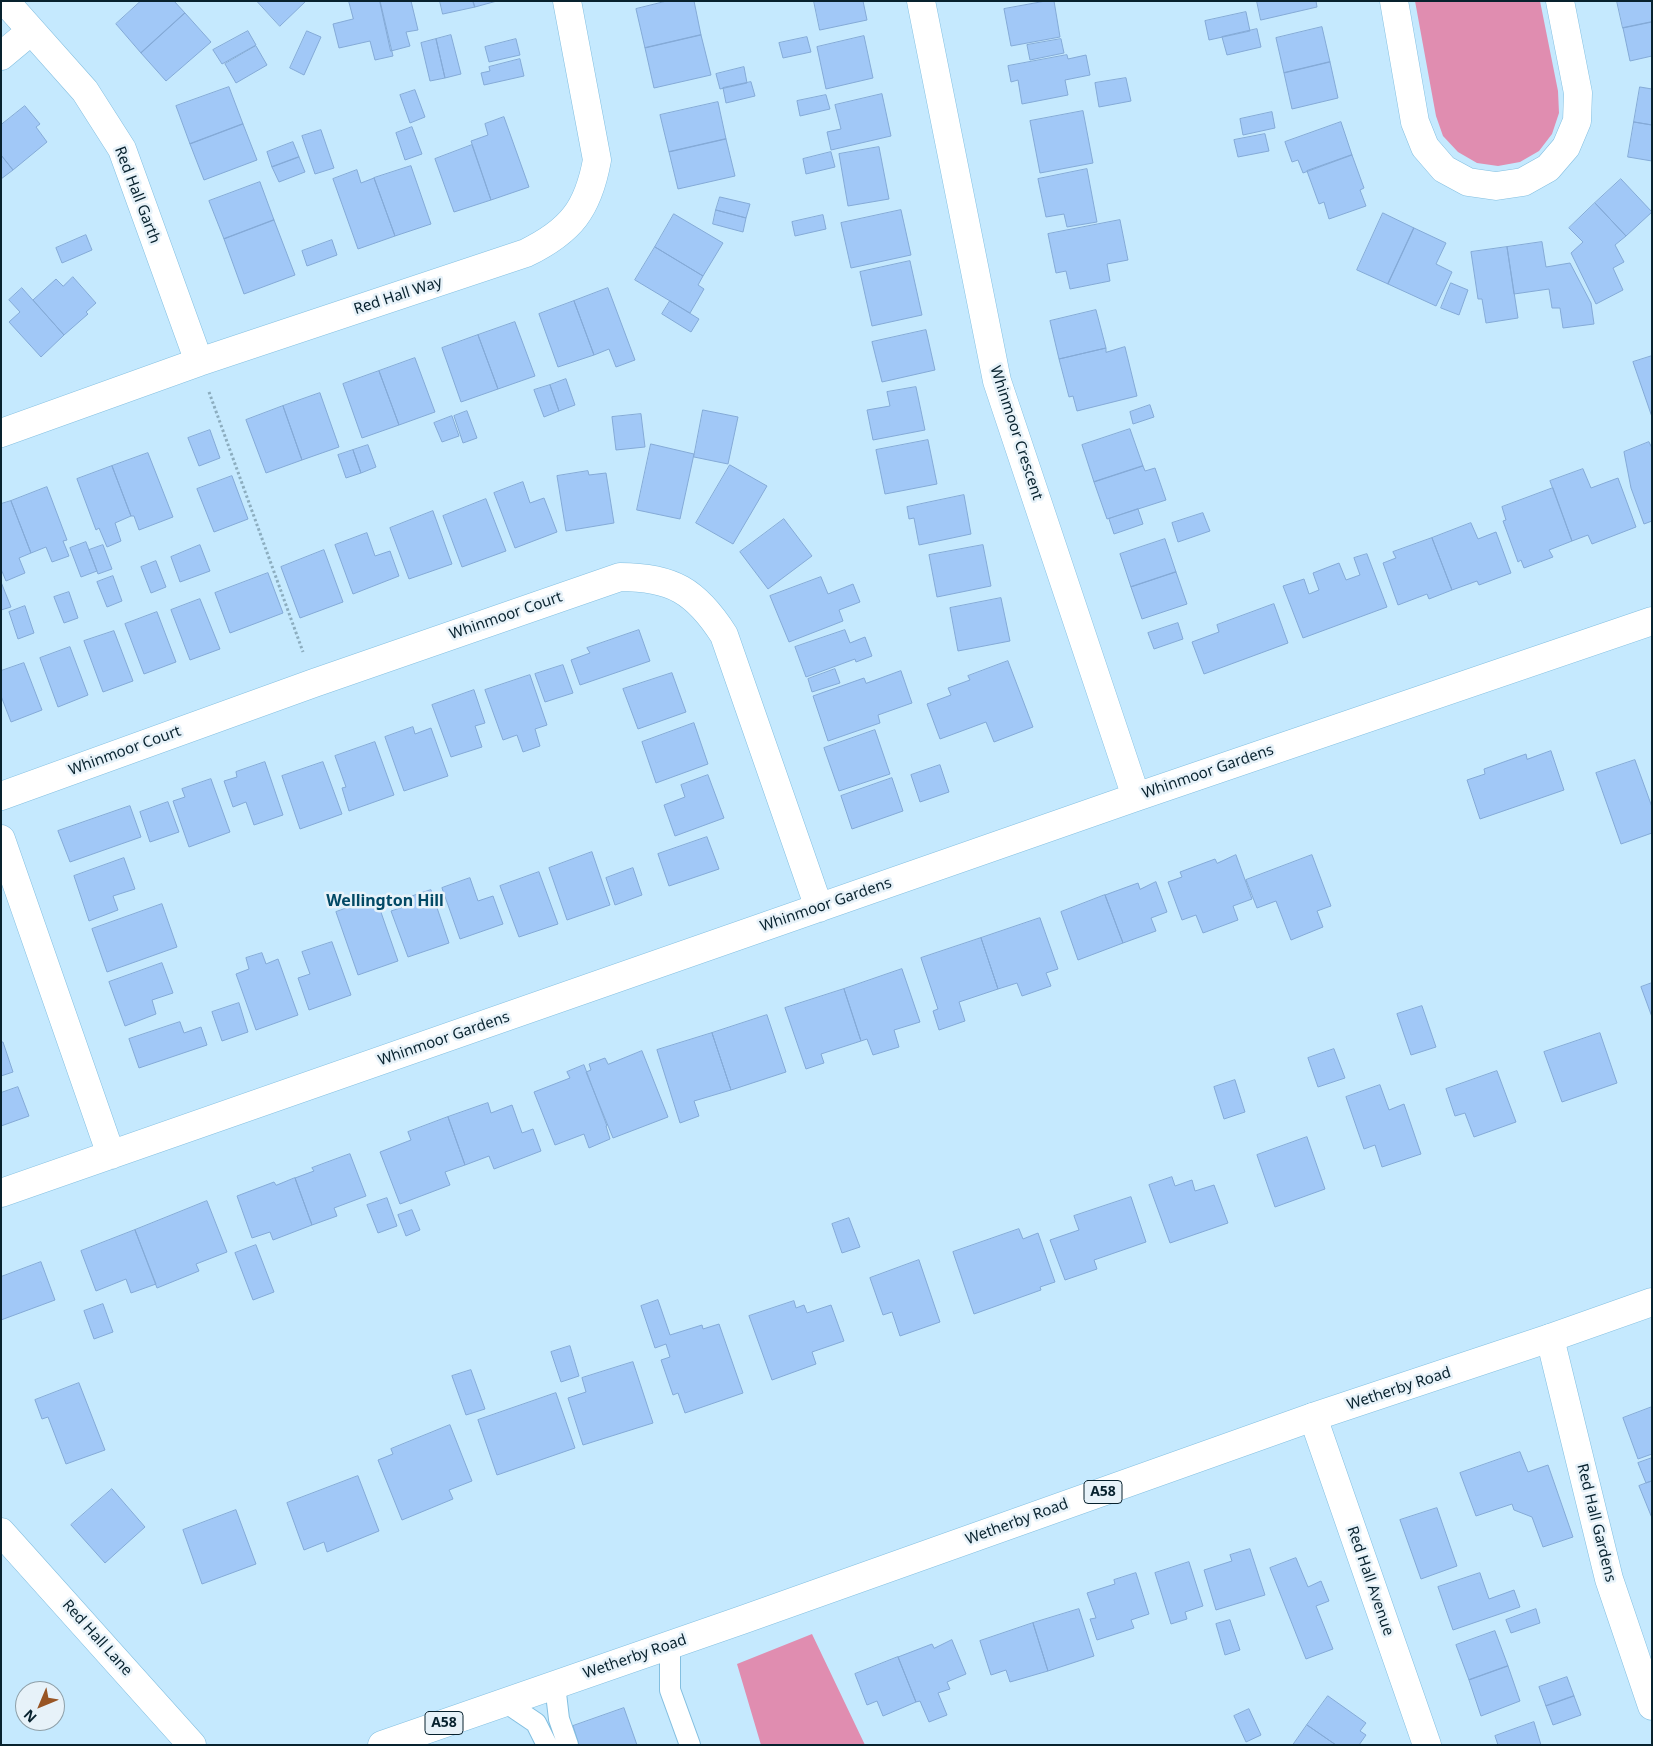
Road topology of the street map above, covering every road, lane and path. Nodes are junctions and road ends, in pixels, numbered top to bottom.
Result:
1 (5, 1) edge
2 (567, 1) edge
3 (921, 1) edge
4 (1394, 1) edge
5 (1560, 1) edge
6 (31, 31) junction
7 (1, 56) edge
8 (199, 362) junction
9 (1, 433) edge
10 (1652, 621) edge
11 (314, 683) junction
12 (1, 796) edge
13 (1136, 797) junction
14 (1, 839) edge
15 (818, 908) junction
16 (111, 1155) junction
17 (1, 1193) edge
18 (1652, 1302) edge
19 (1550, 1338) junction
20 (1313, 1417) junction
21 (1, 1532) edge
22 (670, 1645) junction
23 (556, 1685) junction
24 (1650, 1694) edge
25 (506, 1702) junction
26 (192, 1745) edge
27 (382, 1745) edge
28 (547, 1745) edge
29 (568, 1745) edge
30 (690, 1745) edge
31 (1427, 1745) edge

1 - 6 street, Red Hall Garth
2 - 8 street, Red Hall Way
3 - 13 street, Whinmoor Crescent
4 - 5 street
6 - 7 street
6 - 8 street, Red Hall Garth
8 - 9 street, Red Hall Way
8 - 11 path
10 - 13 street, Whinmoor Gardens
11 - 12 street, Whinmoor Court
11 - 15 street, Whinmoor Court
13 - 15 street, Whinmoor Gardens
14 - 16 street
15 - 16 street, Whinmoor Gardens
16 - 17 street, Whinmoor Gardens
18 - 19 street, Wetherby Road / A58
19 - 20 street, Wetherby Road / A58
19 - 24 street, Red Hall Gardens
20 - 22 street, Wetherby Road / A58
20 - 31 street, Red Hall Avenue
21 - 26 street, Red Hall Lane
22 - 23 street, Wetherby Road / A58
22 - 30 lane
23 - 25 street, Wetherby Road / A58
23 - 29 lane
25 - 27 street, Wetherby Road / A58
25 - 28 lane

